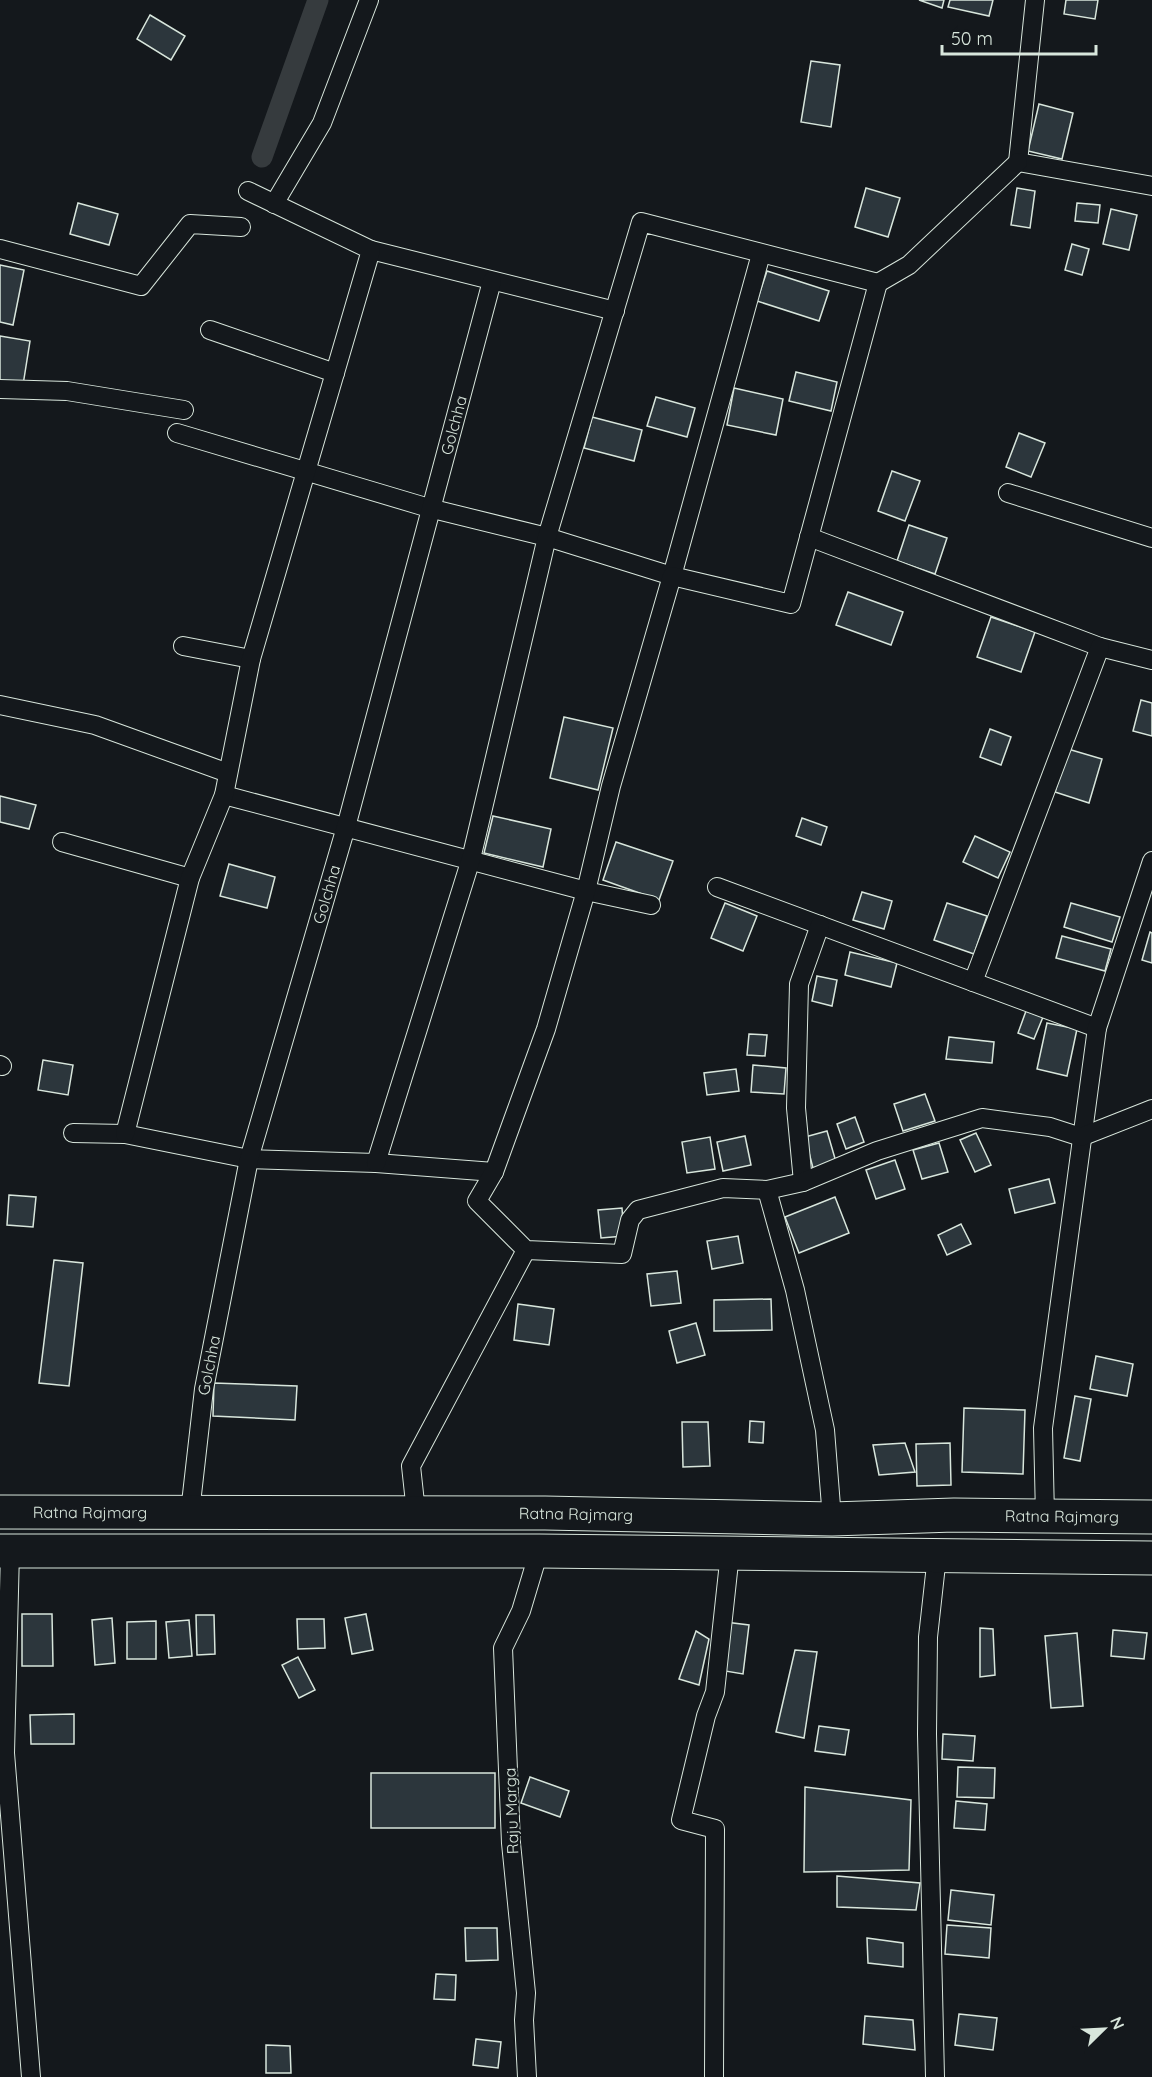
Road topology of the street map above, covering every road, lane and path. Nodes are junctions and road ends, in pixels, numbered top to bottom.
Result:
1 (369, 0) edge
2 (1035, 0) edge
3 (1018, 162) junction
4 (1152, 186) edge
5 (248, 191) dead end
6 (274, 204) junction
7 (241, 227) dead end
8 (0, 249) edge
9 (370, 250) junction
10 (762, 254) junction
11 (492, 281) junction
12 (878, 283) junction
13 (615, 311) junction
14 (210, 330) dead end
15 (335, 373) junction
16 (0, 389) edge
17 (184, 410) dead end
18 (177, 433) dead end
19 (307, 470) junction
20 (1008, 493) dead end
21 (429, 508) junction
22 (548, 537) junction
23 (809, 537) junction
24 (1152, 538) edge
25 (672, 576) junction
26 (183, 646) dead end
27 (1100, 647) junction
28 (251, 659) junction
29 (1152, 660) edge
30 (0, 705) edge
31 (228, 773) junction
32 (224, 795) junction
33 (346, 828) junction
34 (62, 842) dead end
35 (471, 859) junction
36 (1152, 861) edge
37 (190, 878) junction
38 (717, 887) dead end
39 (586, 891) junction
40 (651, 905) dead end
41 (820, 926) junction
42 (973, 982) junction
43 (1097, 1028) junction
44 (1152, 1109) edge
45 (74, 1132) dead end
46 (125, 1134) junction
47 (1082, 1137) junction
48 (249, 1159) junction
49 (376, 1164) junction
50 (494, 1172) junction
51 (803, 1182) junction
52 (767, 1190) junction
53 (526, 1250) junction
54 (4, 1508) edge
55 (190, 1512) junction
56 (416, 1512) junction
57 (1045, 1516) junction
58 (1152, 1517) edge
59 (832, 1519) junction
60 (5, 1551) edge
61 (539, 1551) junction
62 (730, 1553) junction
63 (937, 1556) junction
64 (1152, 1558) edge
65 (31, 2077) edge
66 (526, 2077) edge
67 (714, 2077) edge
68 (935, 2077) edge

1 - 6 street
2 - 3 street
3 - 4 street
3 - 12 street
5 - 6 street
6 - 9 street
7 - 8 street
9 - 11 street
9 - 15 street
10 - 12 street
10 - 13 street
10 - 25 street
11 - 13 street
11 - 21 street, Golchha
12 - 23 street
13 - 22 street
14 - 15 street
15 - 19 street
16 - 17 street
18 - 19 street
19 - 21 street
19 - 28 street
20 - 24 street
21 - 22 street
21 - 33 street, Golchha
22 - 25 street
22 - 35 street
23 - 25 street
23 - 27 street
25 - 39 street
26 - 28 street
27 - 29 street
27 - 42 street
28 - 31 street
30 - 31 street
31 - 32 street
32 - 33 street
32 - 37 street
33 - 35 street
33 - 48 street, Golchha
34 - 37 street
35 - 39 street
35 - 49 street
36 - 43 street
37 - 46 street
38 - 41 street
39 - 40 street
39 - 50 street
41 - 42 street
41 - 51 street
42 - 43 street
43 - 47 street
44 - 47 street
45 - 46 street
46 - 48 street
47 - 51 street
47 - 57 street
48 - 49 street
48 - 55 street, Golchha
49 - 50 street
50 - 53 street
51 - 52 street
52 - 53 street
52 - 59 street
53 - 56 street
54 - 55 highway, Ratna Rajmarg
55 - 56 highway, Ratna Rajmarg
56 - 59 highway, Ratna Rajmarg
57 - 58 highway, Ratna Rajmarg
57 - 59 highway, Ratna Rajmarg
60 - 61 highway
60 - 65 street
61 - 62 highway
61 - 66 street, Raju Marga
62 - 63 highway
62 - 67 street
63 - 64 highway
63 - 68 street

